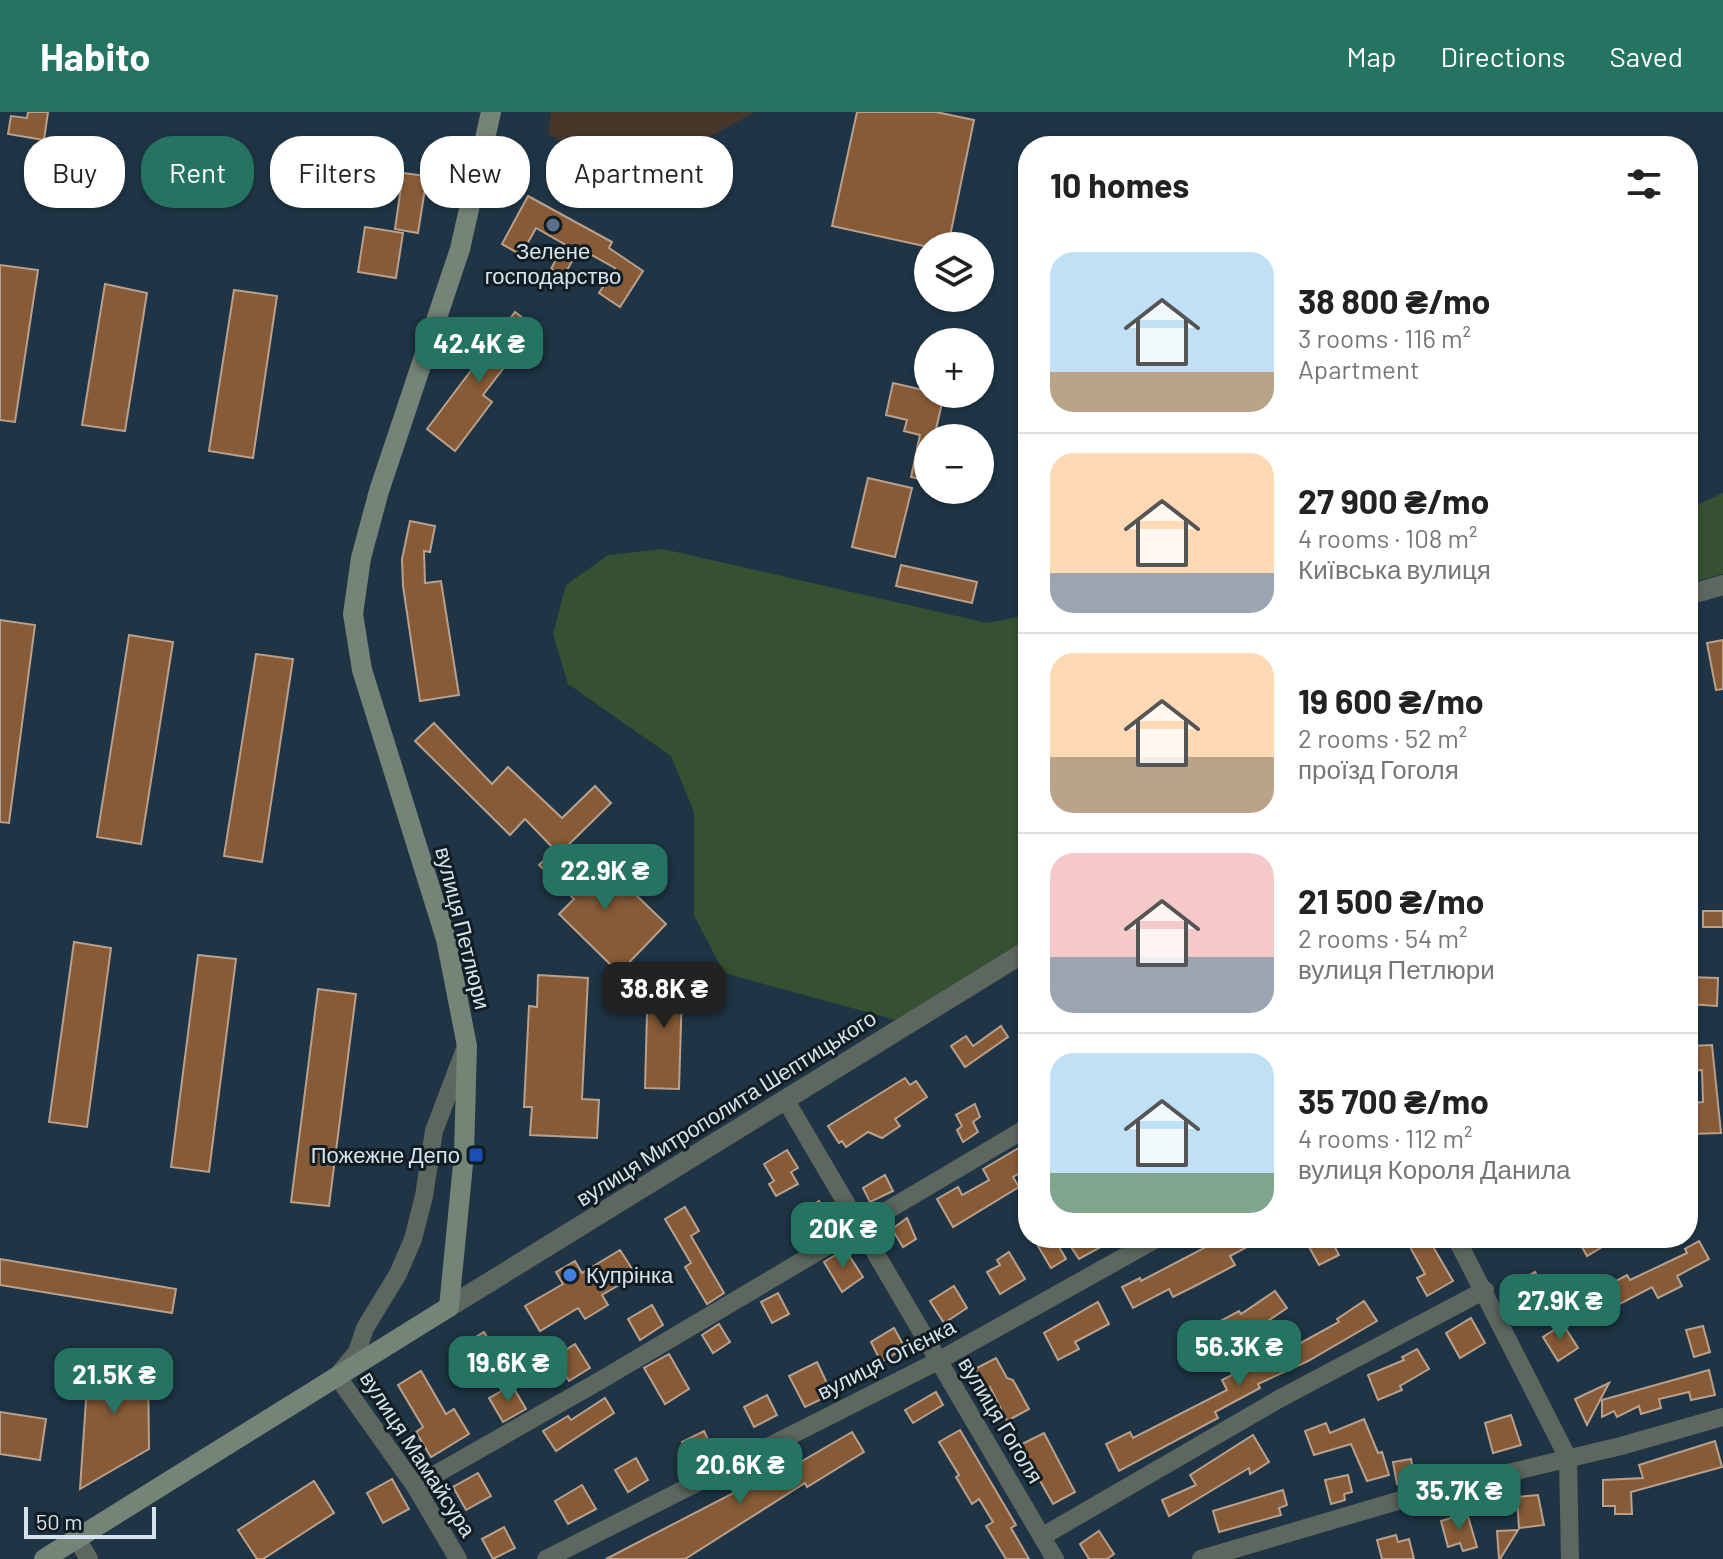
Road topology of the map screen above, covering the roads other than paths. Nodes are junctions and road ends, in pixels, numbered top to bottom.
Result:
1 (491, 112) edge
2 (1723, 585) edge
3 (1698, 592) edge
4 (1018, 956) edge
5 (467, 1046) junction
6 (785, 1099) junction
7 (1018, 1133) edge
8 (860, 1227) junction
9 (1140, 1248) edge
10 (1462, 1248) edge
11 (1485, 1290) junction
12 (449, 1307) junction
13 (938, 1361) junction
14 (337, 1376) junction
15 (1723, 1417) edge
16 (1568, 1458) junction
17 (415, 1486) junction
18 (1043, 1536) junction
19 (77, 1539) junction
20 (44, 1559) edge
21 (89, 1559) edge
22 (458, 1559) edge
23 (546, 1559) edge
24 (1055, 1559) edge
25 (1201, 1559) edge
26 (1570, 1559) edge

1 - 5 main road, вулиця Петлюри
2 - 3 street
4 - 6 street, вулиця Митрополита Шептицького
5 - 12 main road, вулиця Петлюри
5 - 14 street
6 - 8 street, вулиця Гоголя
6 - 12 street, вулиця Митрополита Шептицького
7 - 8 street
8 - 13 street, вулиця Гоголя
8 - 17 street
9 - 13 street, вулиця Огієнка
10 - 11 street
11 - 16 street
11 - 18 street
12 - 14 main road
13 - 18 street, вулиця Гоголя
13 - 23 street, вулиця Огієнка
14 - 17 street, вулиця Мамайсура
14 - 19 main road
15 - 16 street
16 - 25 street
16 - 26 street
17 - 22 street, вулиця Мамайсура
18 - 24 street, вулиця Гоголя
19 - 20 main road
19 - 21 street

